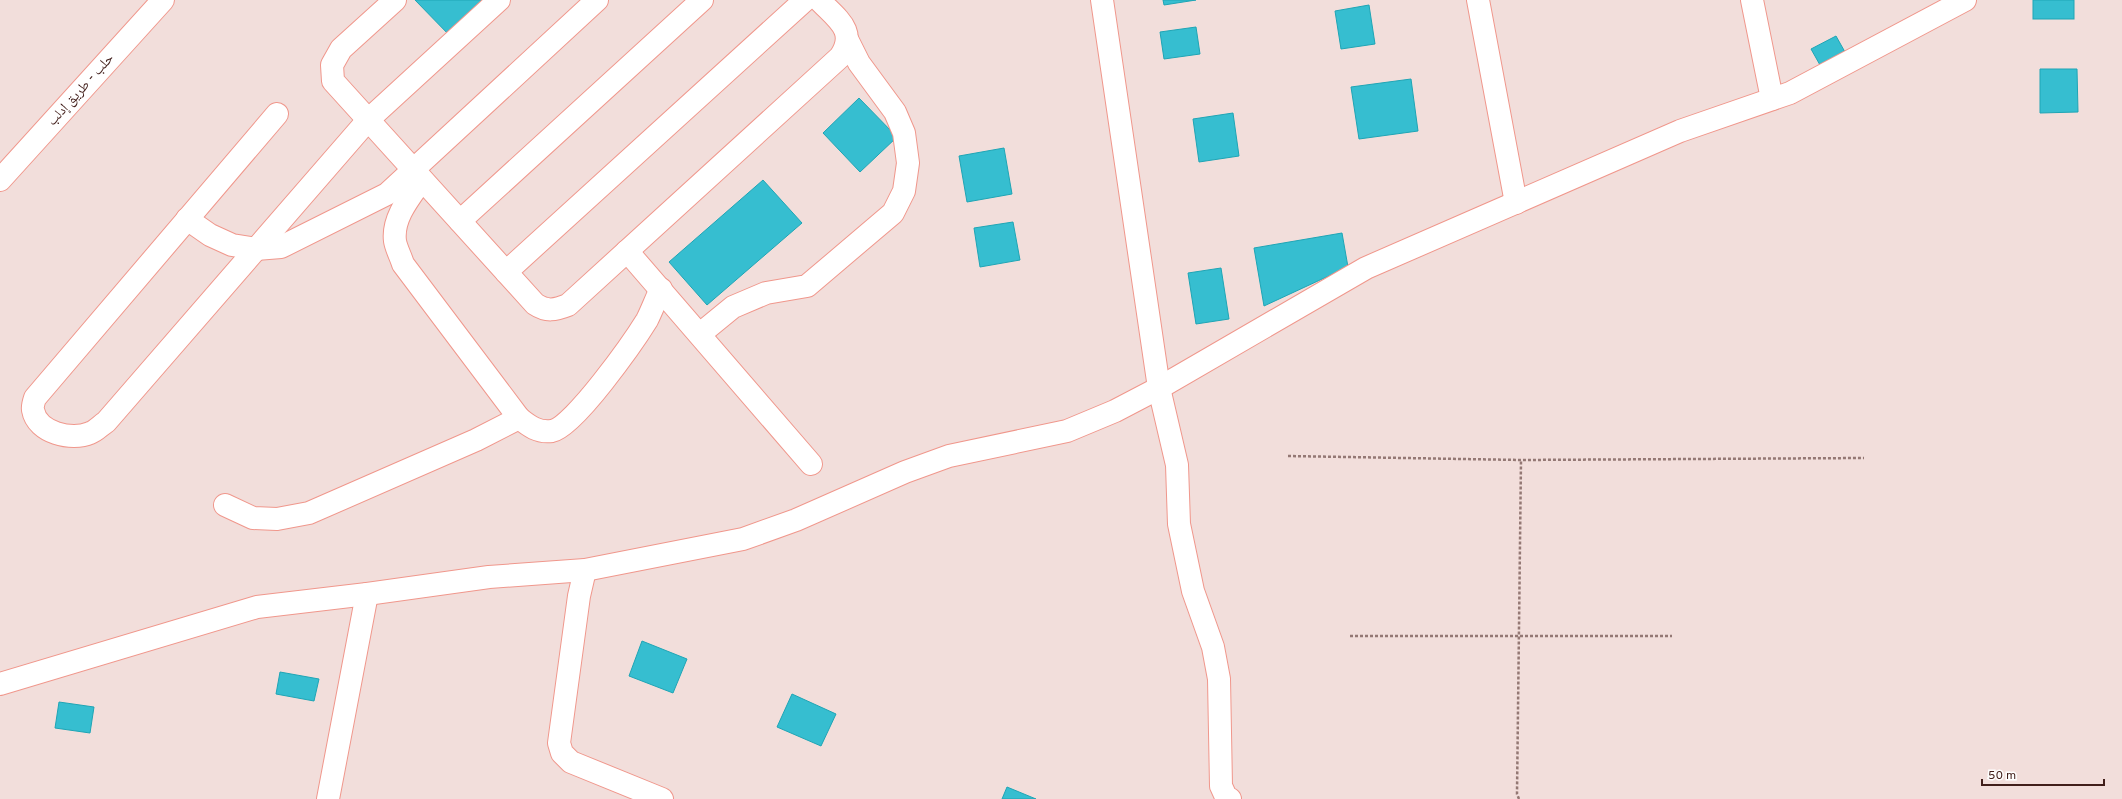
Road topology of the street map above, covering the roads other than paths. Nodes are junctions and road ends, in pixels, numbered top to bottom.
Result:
1 (163, 0) edge
2 (395, 0) edge
3 (499, 0) edge
4 (598, 0) edge
5 (702, 0) edge
6 (805, 0) edge
7 (819, 0) edge
8 (1102, 0) edge
9 (1478, 0) edge
10 (1752, 0) edge
11 (1965, 0) edge
12 (848, 41) junction
13 (1772, 100) junction
14 (277, 114) dead end
15 (368, 120) junction
16 (418, 175) junction
17 (0, 180) edge
18 (1516, 202) junction
19 (187, 219) junction
20 (460, 221) junction
21 (256, 249) junction
22 (627, 251) junction
23 (506, 272) junction
24 (661, 289) junction
25 (700, 334) junction
26 (1159, 388) junction
27 (519, 418) junction
28 (811, 464) dead end
29 (225, 505) dead end
30 (585, 570) junction
31 (367, 594) junction
32 (0, 684) edge
33 (328, 799) edge
34 (662, 799) edge
35 (1230, 799) edge

1 - 17 main road, حلب - طريق إدلب
2 - 15 main road
3 - 15 main road
4 - 16 main road
5 - 20 main road
6 - 23 main road
7 - 12 main road
8 - 26 main road
9 - 18 main road
10 - 13 main road
11 - 13 main road
12 - 22 main road
12 - 25 main road
13 - 18 main road
14 - 19 main road
15 - 16 main road
15 - 21 main road
16 - 20 main road
16 - 21 main road
16 - 27 main road
18 - 26 main road
19 - 21 main road
19 - 21 main road
20 - 23 main road
22 - 23 main road
22 - 24 main road
24 - 25 main road
24 - 27 main road
25 - 28 main road
26 - 30 main road
26 - 35 main road
27 - 29 main road
30 - 31 main road
30 - 34 main road
31 - 32 main road
31 - 33 main road

